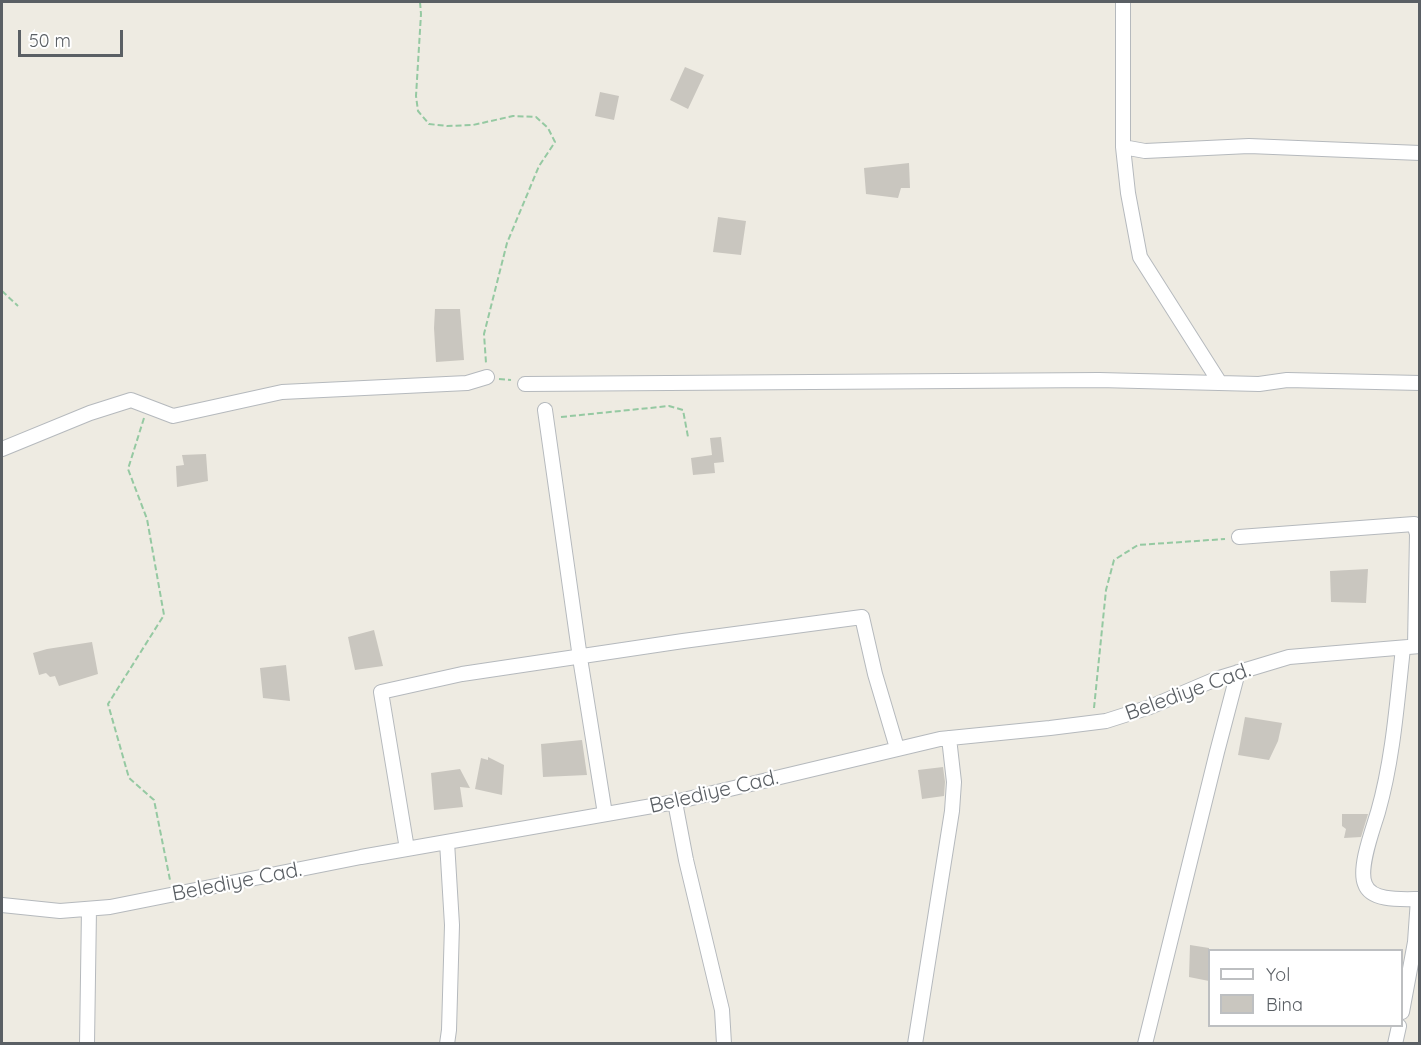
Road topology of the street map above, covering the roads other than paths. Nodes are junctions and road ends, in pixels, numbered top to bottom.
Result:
1 (1123, 2) edge
2 (1123, 147) junction
3 (1419, 153) edge
4 (487, 377) road end
5 (1220, 383) junction
6 (1419, 383) edge
7 (525, 384) road end
8 (545, 414) road end
9 (2, 449) edge
10 (1239, 537) road end
11 (1413, 646) edge
12 (580, 658) junction
13 (1238, 672) junction
14 (949, 738) junction
15 (897, 748) junction
16 (675, 802) junction
17 (605, 814) junction
18 (447, 842) junction
19 (407, 849) junction
20 (1419, 899) edge
21 (2, 905) edge
22 (89, 909) junction
23 (1403, 1002) edge
24 (1399, 1027) edge
25 (87, 1044) edge
26 (447, 1044) edge
27 (724, 1044) edge
28 (915, 1044) edge
29 (1145, 1044) edge
30 (1395, 1044) edge

1 - 2 street
2 - 3 street
2 - 5 street
4 - 9 street
5 - 6 street
5 - 7 street
8 - 12 street
10 - 11 street
11 - 13 street, Belediye Cad.
11 - 20 street
12 - 15 street
12 - 17 street
12 - 19 street
13 - 14 street, Belediye Cad.
13 - 29 street
14 - 15 street, Belediye Cad.
14 - 28 street
15 - 16 street, Belediye Cad.
16 - 17 street, Belediye Cad.
16 - 27 street
17 - 18 street, Belediye Cad.
18 - 19 street, Belediye Cad.
18 - 26 street
19 - 22 street, Belediye Cad.
20 - 23 street
21 - 22 street, Belediye Cad.
22 - 25 street
24 - 30 street

